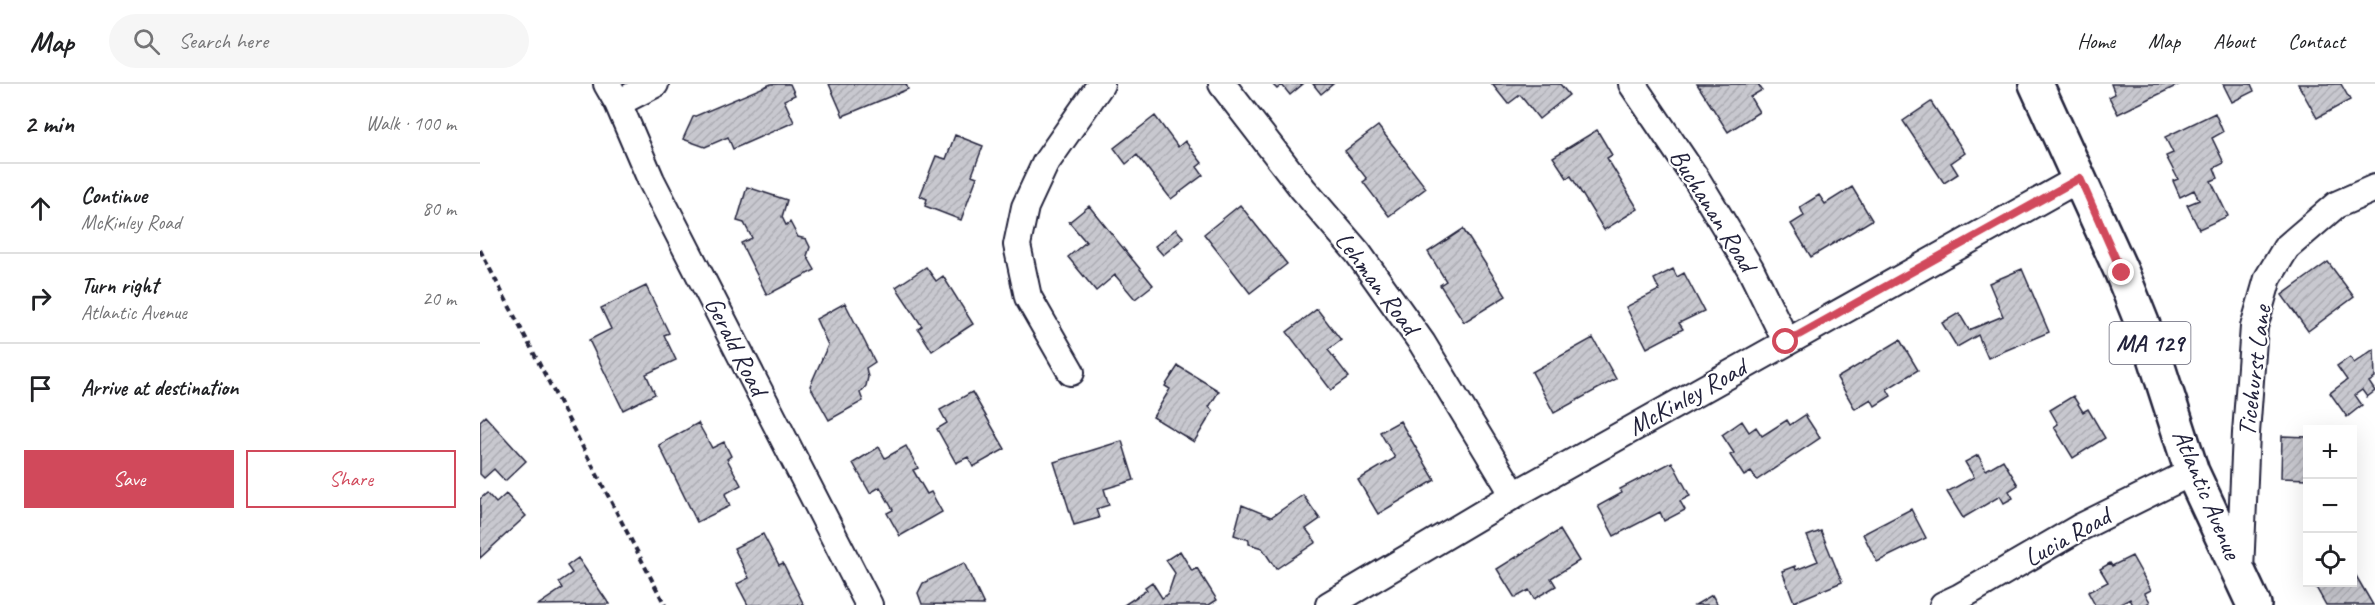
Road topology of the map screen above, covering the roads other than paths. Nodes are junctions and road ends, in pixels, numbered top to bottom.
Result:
1 (655, 84) edge
2 (1101, 84) edge
3 (1222, 84) edge
4 (1632, 84) edge
5 (2036, 84) edge
6 (613, 93) edge
7 (2080, 178) junction
8 (2375, 188) edge
9 (1786, 342) junction
10 (1071, 372) dead end
11 (2192, 472) junction
12 (1514, 495) junction
13 (2240, 571) junction
14 (869, 605) edge
15 (1329, 605) edge
16 (1943, 605) edge
17 (2254, 605) edge

1 - 6 street
2 - 10 street
3 - 12 street, Lehman Road
4 - 9 street, Buchanan Road
5 - 7 main road, Atlantic Avenue / MA 129
6 - 14 street, Gerald Road
7 - 9 street, McKinley Road
7 - 11 main road, Atlantic Avenue / MA 129
8 - 13 street, Ticehurst Lane
9 - 12 street, McKinley Road
11 - 13 main road, Atlantic Avenue / MA 129
11 - 16 street, Lucia Road
12 - 15 street, McKinley Road
13 - 17 main road, Atlantic Avenue / MA 129

